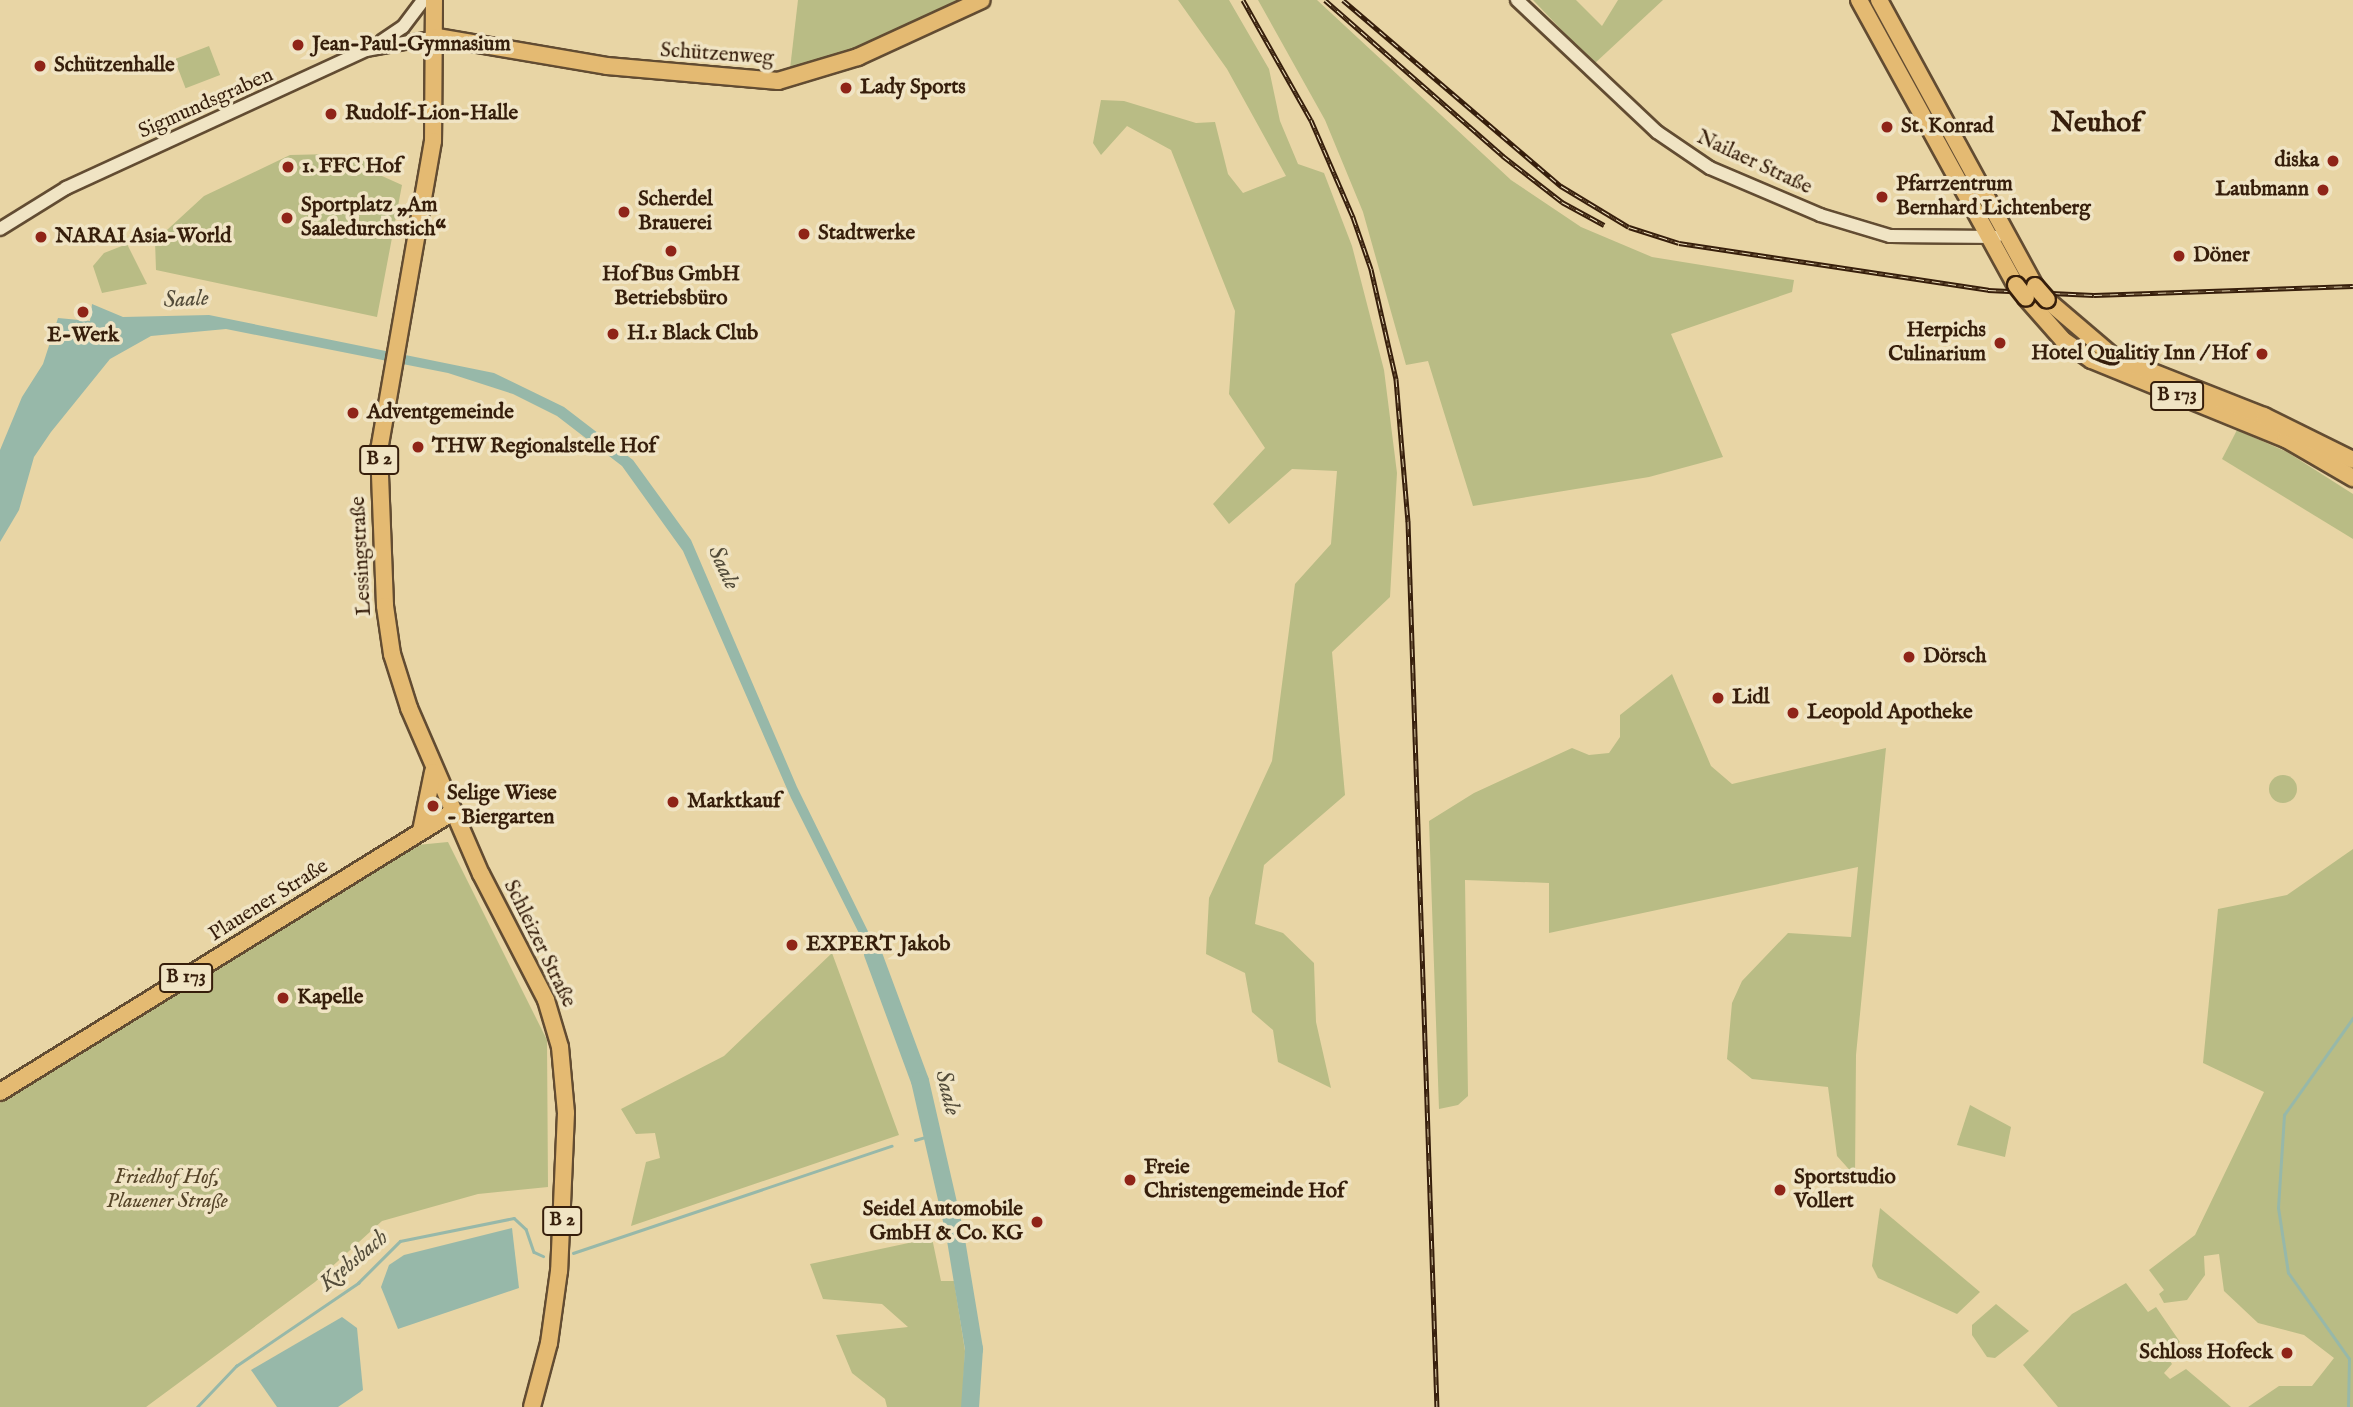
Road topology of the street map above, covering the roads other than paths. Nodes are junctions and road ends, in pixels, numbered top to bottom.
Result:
1 (423, 0) edge
2 (434, 0) edge
3 (982, 0) edge
4 (1517, 0) edge
5 (1859, 0) edge
6 (1879, 0) edge
7 (437, 37) junction
8 (366, 50) junction
9 (0, 229) edge
10 (1998, 235) junction
11 (2026, 290) junction
12 (2353, 460) edge
13 (2353, 478) edge
14 (389, 640) joint
15 (434, 767) junction
16 (453, 812) junction
17 (421, 831) junction
18 (0, 1092) edge
19 (532, 1407) edge

1 - 8 street
2 - 7 main road, B 2
3 - 7 main road, Schützenweg
4 - 10 street, Nailaer Straße
5 - 10 main road, B 173
6 - 10 main road, B 173
7 - 8 street, Sigmundsgraben
7 - 14 main road, Lessingstraße / B 2
8 - 9 street, Sigmundsgraben
10 - 11 main road, B 173
11 - 12 main road, B 173, bridge
11 - 13 main road, B 173
14 - 15 main road, Schleizer Straße / B 2
15 - 16 main road, Schleizer Straße / B 2
15 - 17 main road
16 - 17 main road, Plauener Straße / B 173
16 - 19 main road, Schleizer Straße / B 2
17 - 18 main road, Plauener Straße / B 173

